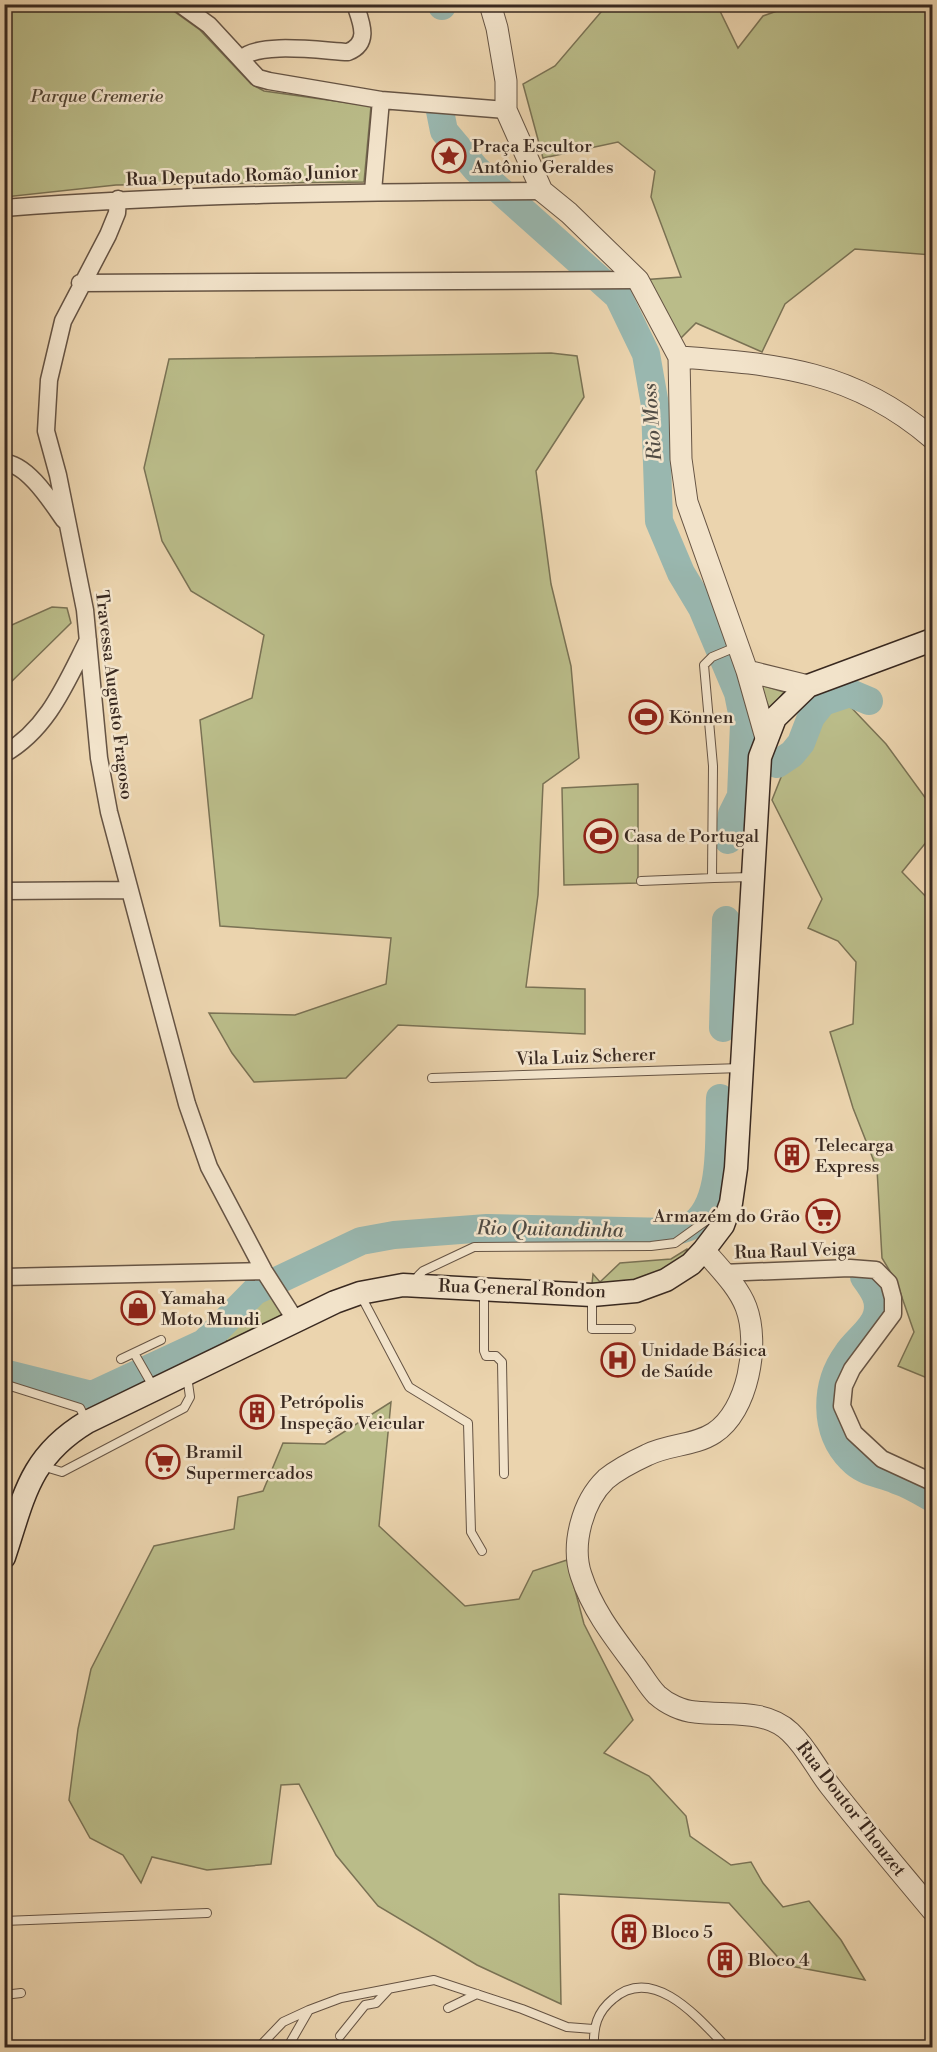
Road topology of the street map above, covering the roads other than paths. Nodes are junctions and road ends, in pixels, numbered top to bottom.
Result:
1 (180, 4) edge
2 (355, 4) edge
3 (490, 4) edge
4 (241, 59) junction
5 (381, 100) junction
6 (506, 110) junction
7 (373, 191) junction
8 (541, 191) junction
9 (118, 199) junction
10 (4, 208) edge
11 (638, 280) junction
12 (80, 284) junction
13 (680, 357) junction
14 (933, 438) edge
15 (4, 463) edge
16 (68, 526) junction
17 (88, 640) junction
18 (933, 640) edge
19 (732, 648) junction
20 (747, 671) junction
21 (808, 686) junction
22 (766, 738) junction
23 (4, 753) edge
24 (753, 877) junction
25 (714, 878) junction
26 (641, 881) dead end
27 (128, 890) junction
28 (4, 891) edge
29 (741, 1068) junction
30 (432, 1078) dead end
31 (707, 1220) dead end
32 (704, 1250) junction
33 (264, 1271) junction
34 (722, 1273) junction
35 (4, 1277) edge
36 (417, 1285) junction
37 (484, 1288) junction
38 (360, 1293) junction
39 (592, 1295) junction
40 (297, 1321) junction
41 (631, 1329) dead end
42 (161, 1340) dead end
43 (134, 1353) junction
44 (121, 1359) dead end
45 (187, 1376) junction
46 (4, 1384) edge
47 (155, 1390) junction
48 (87, 1422) junction
49 (39, 1464) junction
50 (504, 1474) dead end
51 (933, 1482) edge
52 (482, 1551) dead end
53 (4, 1557) edge
54 (933, 1910) edge
55 (207, 1913) dead end
56 (4, 1921) edge
57 (389, 1988) junction
58 (21, 1993) dead end
59 (477, 1994) junction
60 (4, 1995) edge
61 (448, 2008) dead end
62 (309, 2010) junction
63 (594, 2029) junction
64 (340, 2036) dead end
65 (290, 2043) dead end
66 (261, 2045) dead end
67 (594, 2048) edge
68 (728, 2048) edge

1 - 4 street
2 - 4 street
3 - 6 street
4 - 5 street
5 - 6 street
5 - 7 street
6 - 8 street
7 - 8 street, Rua Deputado Romão Junior
7 - 9 street, Rua Deputado Romão Junior
8 - 11 street
9 - 10 street, Rua Deputado Romão Junior
9 - 12 street, Travessa Augusto Fragoso
11 - 12 street
11 - 13 street
12 - 16 street, Travessa Augusto Fragoso
13 - 14 street
13 - 19 street
15 - 16 street
16 - 17 street, Travessa Augusto Fragoso
17 - 23 street
17 - 27 street, Travessa Augusto Fragoso
18 - 21 main road, Rua General Rondon
19 - 20 street
19 - 25 lane
20 - 21 street
20 - 22 street
21 - 22 main road, Rua General Rondon
22 - 24 main road, Rua General Rondon
24 - 25 lane
24 - 29 main road, Rua General Rondon
25 - 26 lane
27 - 28 street
27 - 33 street, Travessa Augusto Fragoso
29 - 30 lane, Vila Luiz Scherer
29 - 32 main road, Rua General Rondon
31 - 36 lane
32 - 34 street, Rua Doutor Thouzet
32 - 39 main road, Rua General Rondon
33 - 35 street
33 - 40 street, Travessa Augusto Fragoso
34 - 51 street, Rua Raul Veiga
34 - 54 street, Rua Doutor Thouzet
36 - 37 main road, Rua General Rondon
36 - 38 main road, Rua General Rondon
37 - 39 main road, Rua General Rondon
37 - 50 lane
38 - 40 main road, Rua General Rondon
38 - 52 lane
39 - 41 lane
40 - 45 main road, Rua General Rondon
42 - 43 lane
43 - 44 lane
43 - 47 lane
45 - 47 main road, Rua General Rondon
45 - 49 lane
46 - 48 lane
47 - 48 main road, Rua General Rondon
48 - 49 main road, Rua General Rondon
49 - 53 main road, Rua General Rondon
55 - 56 lane
57 - 59 lane
57 - 62 lane
57 - 64 lane
58 - 60 lane
59 - 61 lane
59 - 63 lane
62 - 65 lane
62 - 66 lane
63 - 67 lane
63 - 68 lane

